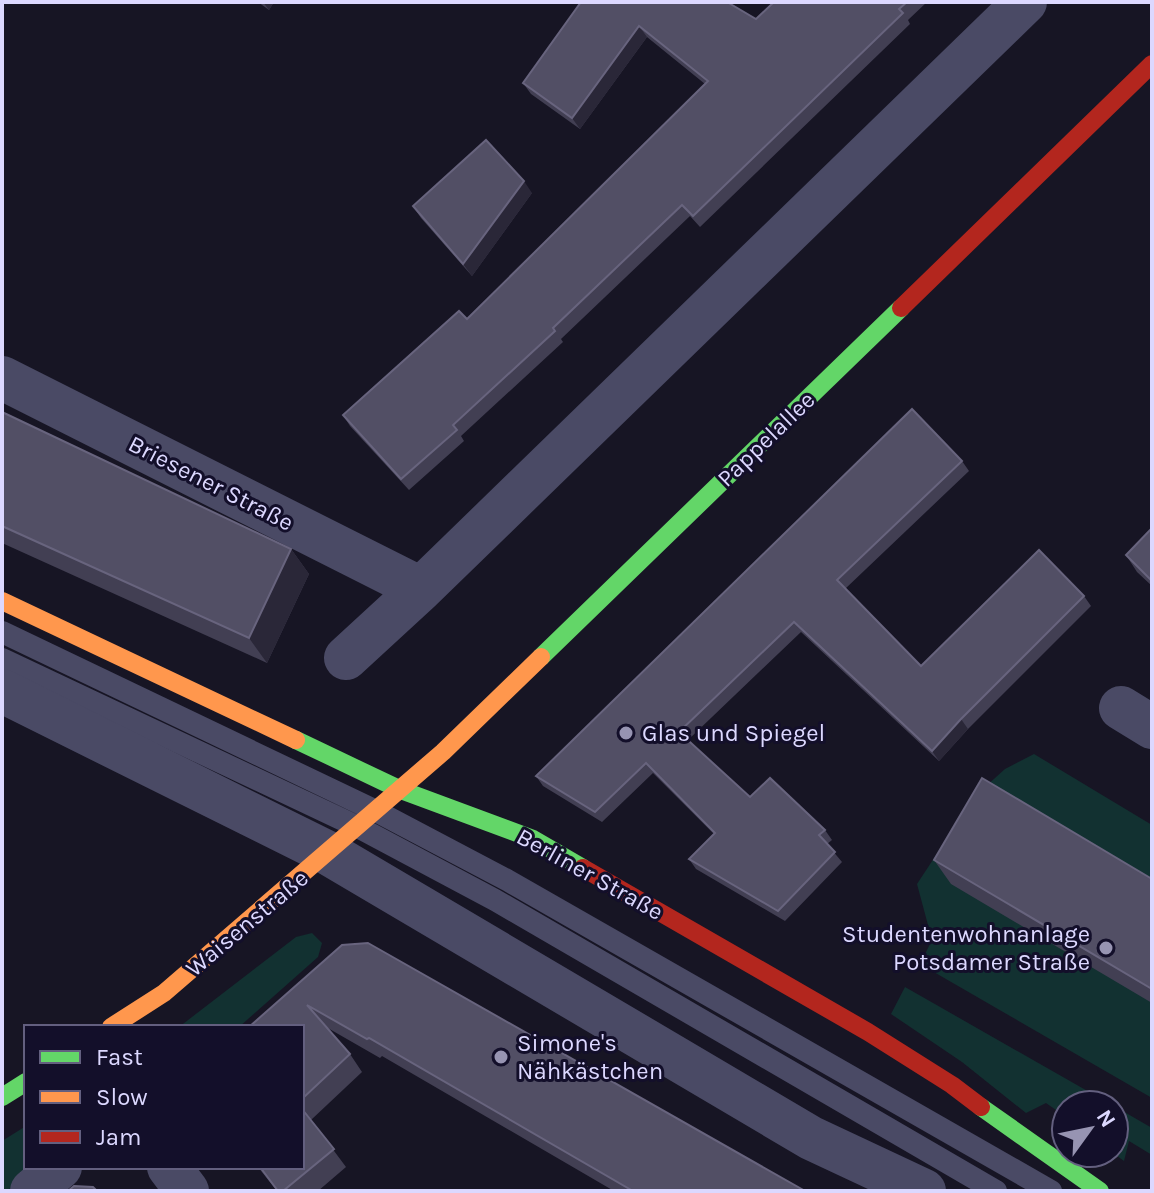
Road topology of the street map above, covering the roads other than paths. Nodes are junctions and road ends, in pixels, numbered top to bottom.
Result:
1 (1025, 2) edge
2 (1152, 64) edge
3 (2, 378) edge
4 (421, 589) junction
5 (2, 601) edge
6 (2, 632) edge
7 (346, 658) dead end
8 (2, 659) edge
9 (2, 691) edge
10 (401, 790) junction
11 (376, 811) junction
12 (343, 840) junction
13 (114, 1025) edge
14 (24, 1083) edge
15 (2, 1097) edge
16 (58, 1169) edge
17 (170, 1169) edge
18 (32, 1191) edge
19 (187, 1191) edge
20 (924, 1191) edge
21 (996, 1191) edge
22 (1051, 1191) edge
23 (1100, 1191) edge

1 - 4 street
2 - 10 main road, Pappelallee
3 - 4 street, Briesener Straße
4 - 7 street
5 - 10 main road, Berliner Straße
6 - 11 lane
8 - 12 lane
9 - 12 street
10 - 11 main road, Pappelallee
10 - 23 main road, Berliner Straße
11 - 12 main road, Waisenstraße
11 - 22 lane
12 - 13 main road, Waisenstraße
12 - 20 street
12 - 21 lane
14 - 15 main road
16 - 18 street
17 - 19 street

